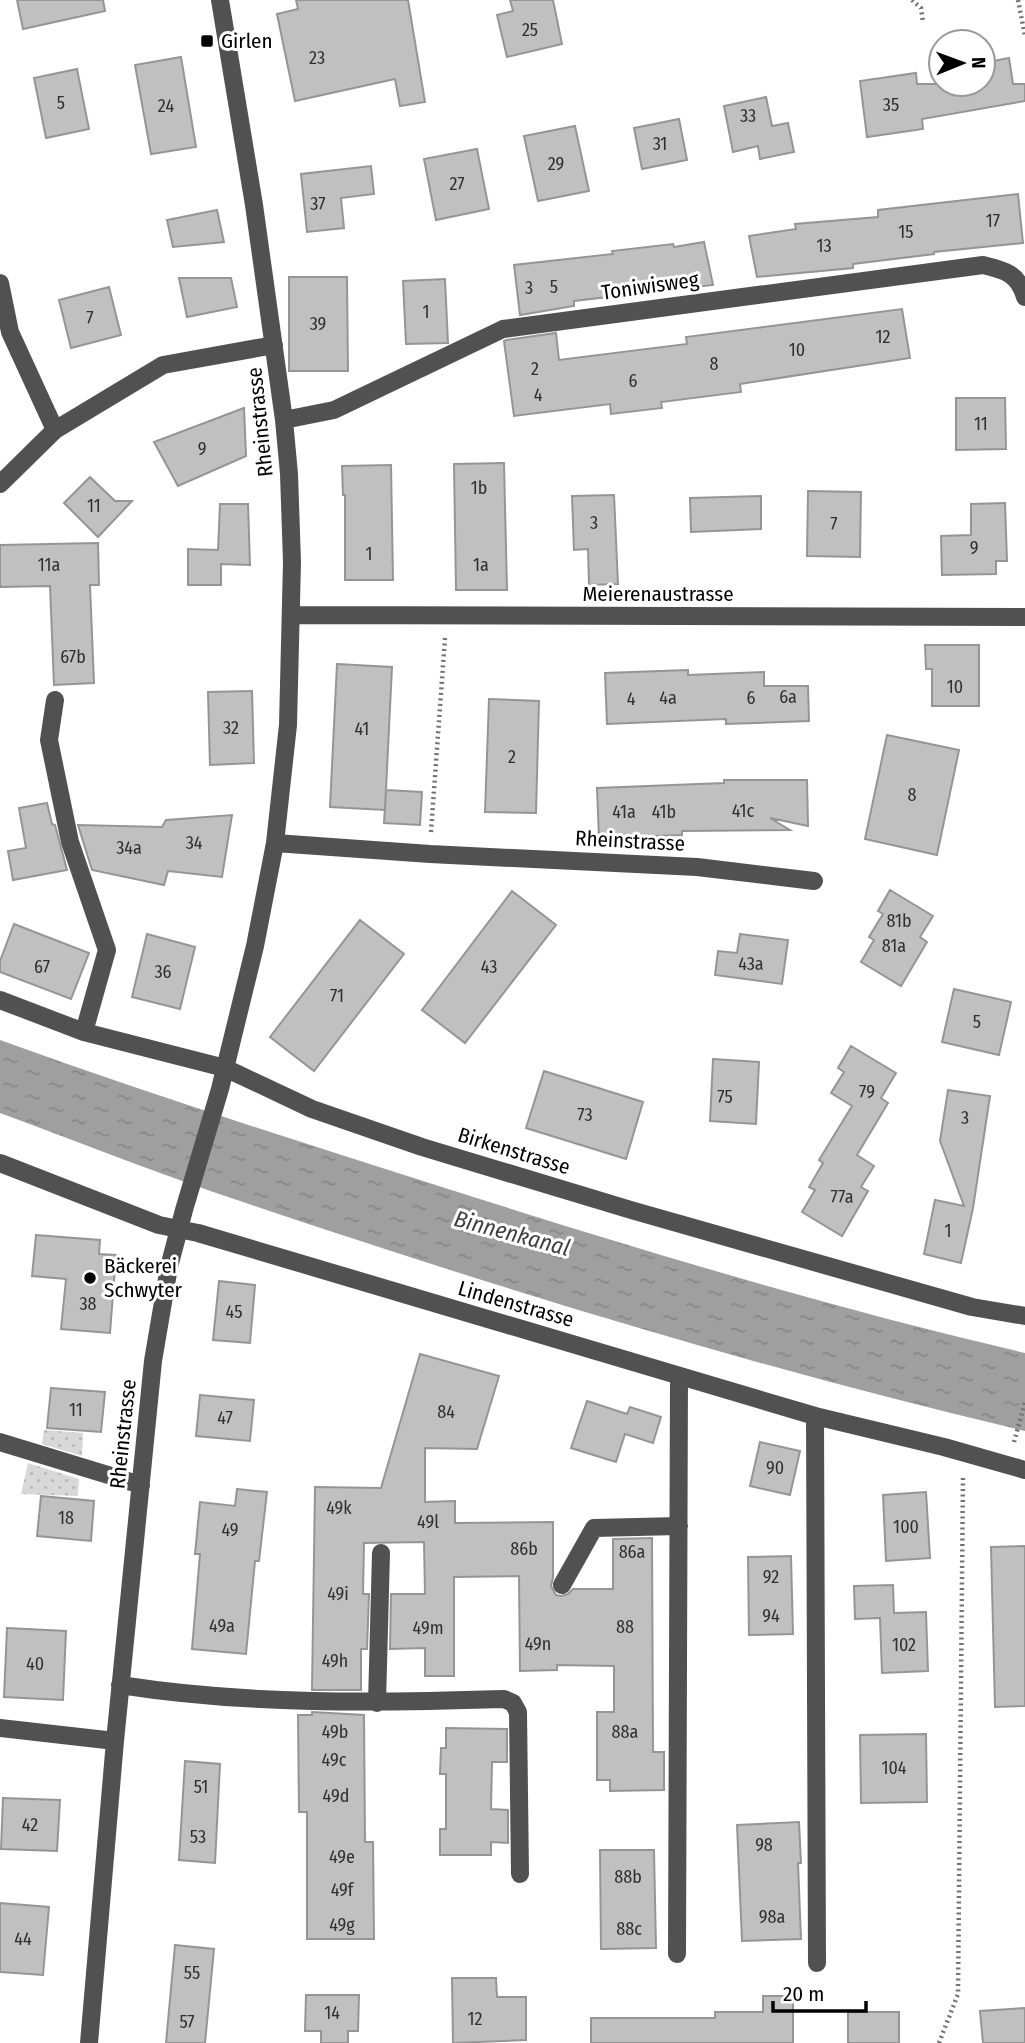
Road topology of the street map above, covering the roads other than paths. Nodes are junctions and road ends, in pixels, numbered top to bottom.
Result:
1 (220, 0) edge
2 (0, 283) edge
3 (1025, 297) edge
4 (274, 345) junction
5 (284, 420) junction
6 (55, 430) junction
7 (0, 484) edge
8 (292, 615) junction
9 (1025, 617) edge
10 (55, 700) dead end
11 (275, 843) junction
12 (814, 881) dead end
13 (0, 1000) edge
14 (84, 1032) junction
15 (225, 1068) junction
16 (0, 1163) edge
17 (180, 1230) junction
18 (1025, 1316) edge
19 (679, 1376) junction
20 (815, 1416) junction
21 (0, 1442) edge
22 (1025, 1470) edge
23 (141, 1485) junction
24 (679, 1526) junction
25 (381, 1553) dead end
26 (562, 1585) dead end
27 (120, 1685) junction
28 (377, 1703) junction
29 (0, 1728) edge
30 (115, 1741) junction
31 (520, 1874) dead end
32 (677, 1954) dead end
33 (817, 1963) dead end
34 (89, 2043) edge

1 - 4 street, Rheinstrasse
2 - 6 street
3 - 5 street, Toniwisweg
4 - 5 street, Rheinstrasse
4 - 6 street
5 - 8 street, Rheinstrasse
6 - 7 street
8 - 9 street, Meierenaustrasse
8 - 11 street, Rheinstrasse
10 - 14 street
11 - 12 street, Rheinstrasse
11 - 15 street, Rheinstrasse
13 - 14 street, Birkenstrasse
14 - 15 street, Birkenstrasse
15 - 17 street, Rheinstrasse
15 - 18 street, Birkenstrasse
16 - 17 street, Lindenstrasse
17 - 19 street, Lindenstrasse
17 - 23 street, Rheinstrasse
19 - 20 street, Lindenstrasse
19 - 24 street
20 - 22 street, Lindenstrasse
20 - 33 street
21 - 23 street
23 - 27 street, Rheinstrasse
24 - 26 street
24 - 32 street
25 - 28 street
27 - 28 street
27 - 30 street, Rheinstrasse
28 - 31 street
29 - 30 street
30 - 34 street, Rheinstrasse

